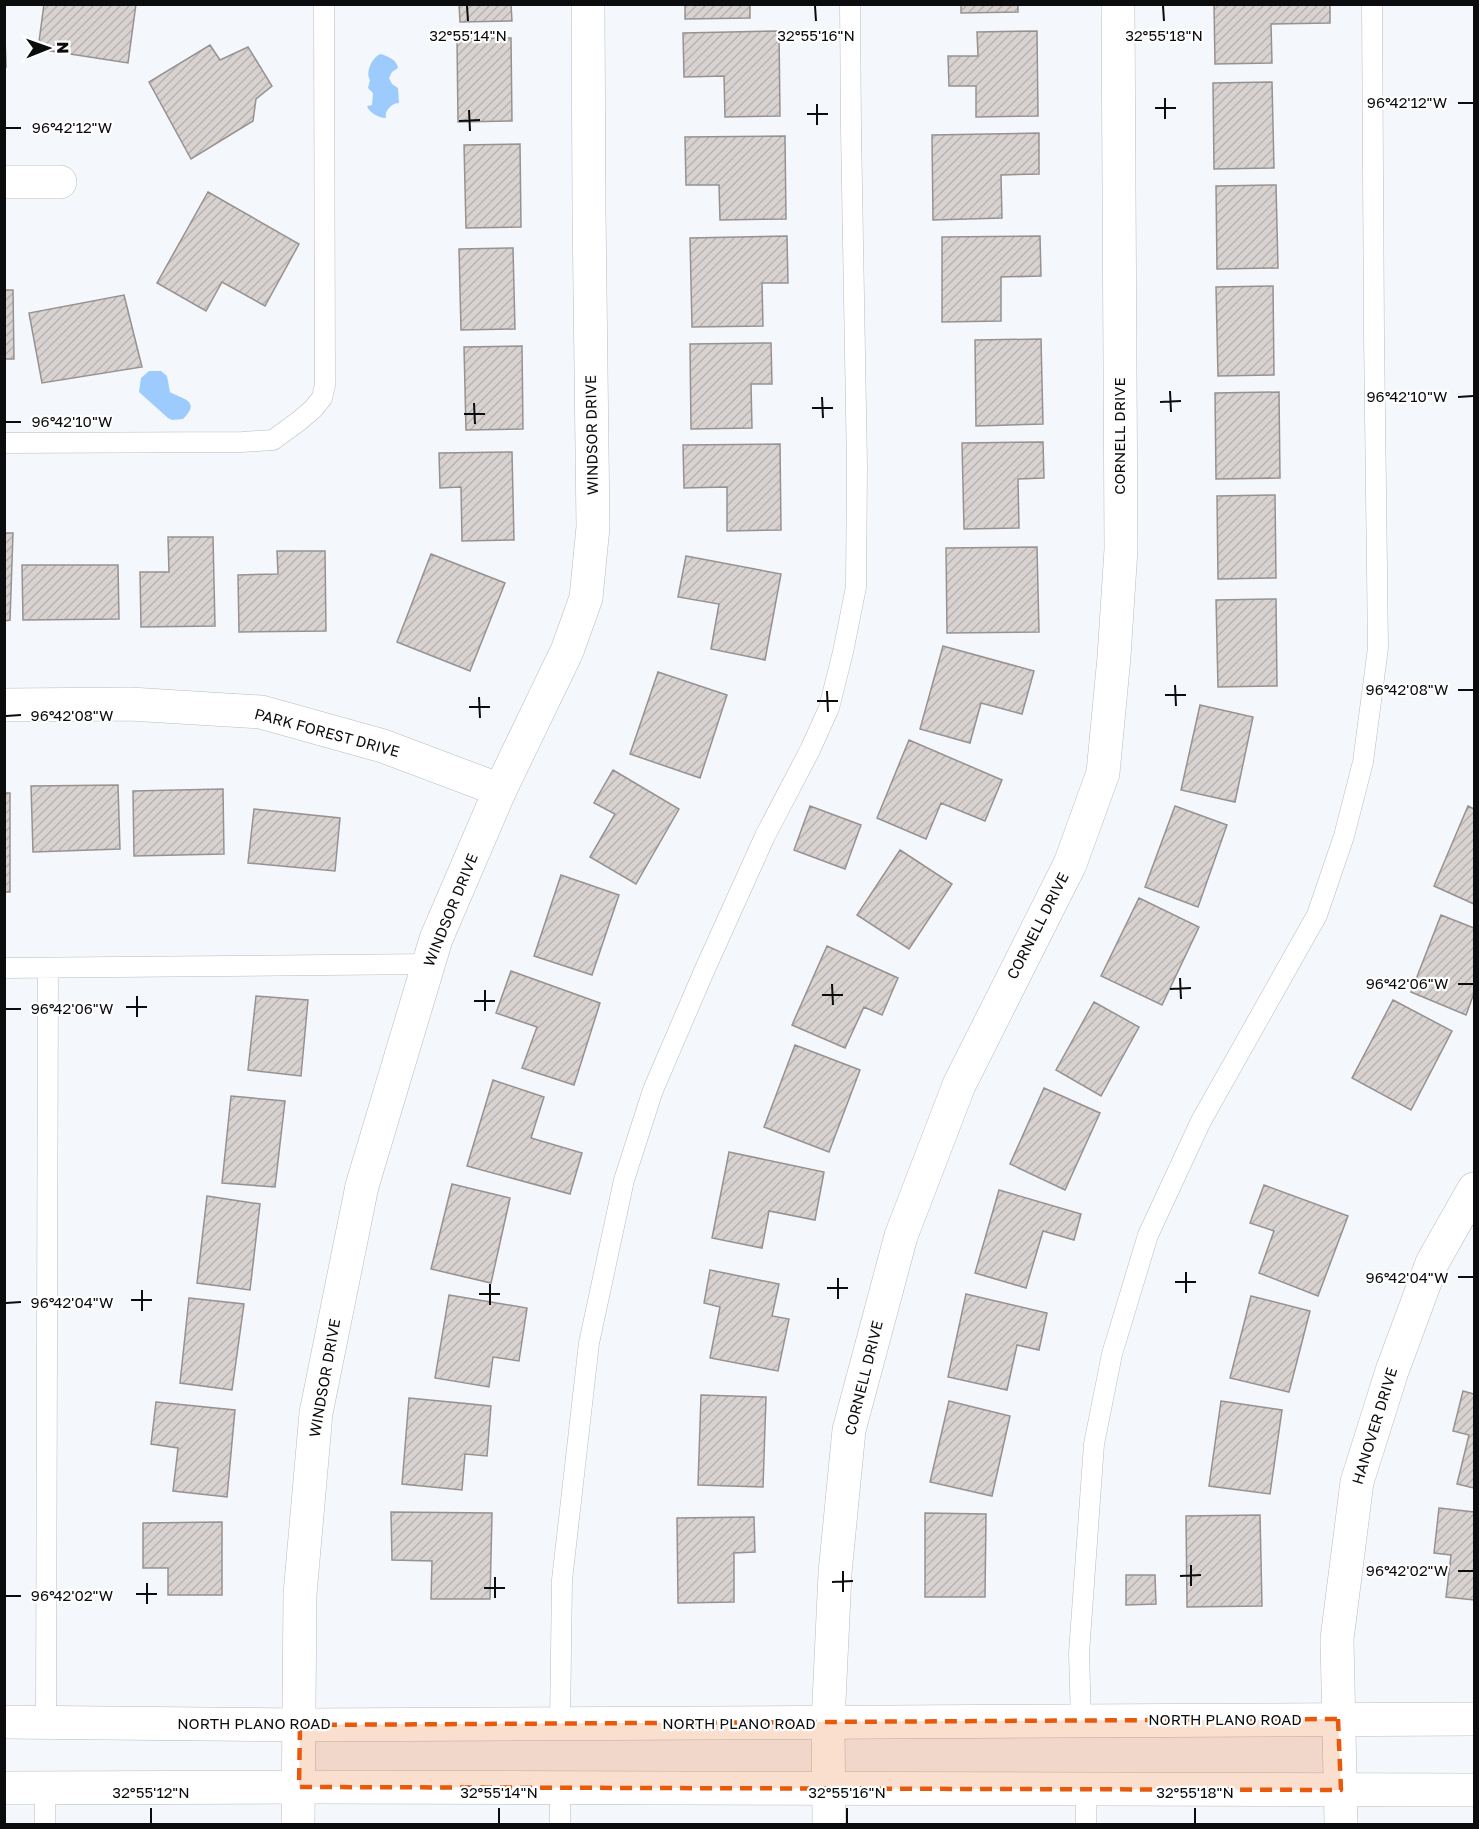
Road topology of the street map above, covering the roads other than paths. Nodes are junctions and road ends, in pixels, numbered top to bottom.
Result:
1 (324, 4) edge
2 (588, 4) edge
3 (850, 4) edge
4 (1118, 4) edge
5 (1372, 4) edge
6 (4, 182) edge
7 (60, 182) dead end
8 (4, 443) edge
9 (4, 705) edge
10 (500, 790) junction
11 (429, 964) junction
12 (4, 968) edge
13 (48, 968) junction
14 (1474, 1189) edge
15 (1338, 1719) junction
16 (1474, 1719) edge
17 (1082, 1721) junction
18 (4, 1722) edge
19 (46, 1722) junction
20 (828, 1723) junction
21 (560, 1724) junction
22 (300, 1725) junction
23 (299, 1787) junction
24 (4, 1788) edge
25 (45, 1788) junction
26 (560, 1788) junction
27 (829, 1789) junction
28 (1086, 1790) junction
29 (1341, 1790) junction
30 (1474, 1790) edge
31 (45, 1824) edge
32 (298, 1824) edge
33 (560, 1824) edge
34 (829, 1824) edge
35 (1086, 1824) edge
36 (1341, 1824) edge

1 - 8 lane
2 - 10 street, WINDSOR DRIVE
3 - 21 lane
4 - 20 street, CORNELL DRIVE
5 - 17 lane
6 - 7 street
9 - 10 street, PARK FOREST DRIVE
10 - 11 street, WINDSOR DRIVE
11 - 13 lane
11 - 22 street, WINDSOR DRIVE
12 - 13 lane
13 - 19 lane
14 - 15 street, HANOVER DRIVE
15 - 16 street, NORTH PLANO ROAD
15 - 17 street, NORTH PLANO ROAD
15 - 29 street, HANOVER DRIVE
17 - 20 street, NORTH PLANO ROAD
18 - 19 street, NORTH PLANO ROAD
19 - 22 street, NORTH PLANO ROAD
20 - 21 street, NORTH PLANO ROAD
20 - 27 street, CORNELL DRIVE
21 - 22 street, NORTH PLANO ROAD
22 - 23 street, WINDSOR DRIVE
23 - 25 street
23 - 26 street
23 - 32 street, WINDSOR DRIVE
24 - 25 street
25 - 31 lane
26 - 27 street
26 - 33 lane
27 - 28 street
27 - 34 street, CORNELL DRIVE
28 - 29 street
28 - 35 lane
29 - 30 street
29 - 36 street, HANOVER DRIVE

